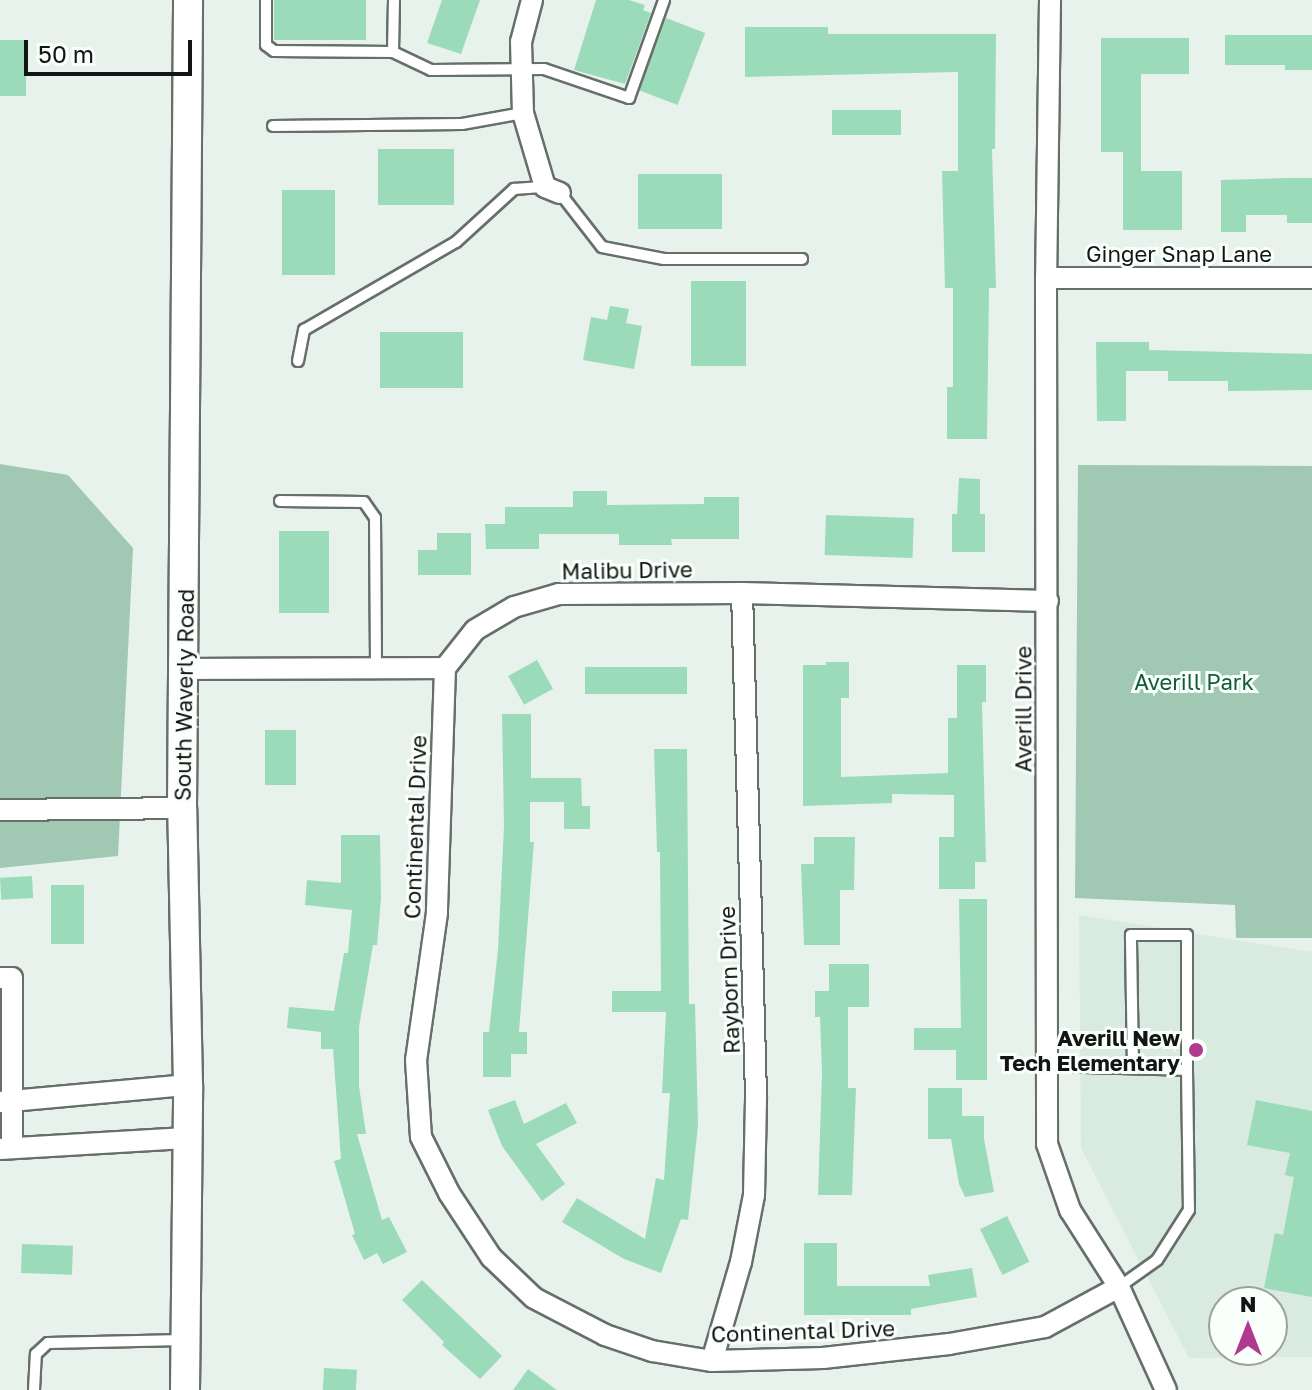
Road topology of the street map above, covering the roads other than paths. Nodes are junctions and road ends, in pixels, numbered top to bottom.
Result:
1 (188, 0) edge
2 (266, 0) edge
3 (394, 0) edge
4 (532, 0) edge
5 (664, 0) edge
6 (1050, 0) edge
7 (393, 52) junction
8 (519, 68) junction
9 (523, 113) junction
10 (273, 126) dead end
11 (552, 190) junction
12 (802, 259) dead end
13 (1046, 278) junction
14 (1312, 278) edge
15 (298, 361) dead end
16 (280, 501) dead end
17 (742, 593) junction
18 (1048, 601) junction
19 (376, 668) junction
20 (445, 668) junction
21 (185, 669) junction
22 (182, 808) junction
23 (0, 810) edge
24 (0, 978) edge
25 (1045, 1066) junction
26 (1133, 1068) junction
27 (1187, 1070) junction
28 (188, 1085) junction
29 (6, 1102) edge
30 (186, 1138) junction
31 (6, 1147) edge
32 (1119, 1287) junction
33 (185, 1340) junction
34 (712, 1361) junction
35 (34, 1390) edge
36 (185, 1390) edge
37 (1166, 1390) edge

1 - 21 main road, South Waverly Road
2 - 7 lane
3 - 7 lane
4 - 8 street
5 - 8 lane
6 - 13 street, Averill Drive
7 - 8 lane
8 - 9 street
9 - 10 lane
9 - 11 street
11 - 12 lane
11 - 15 lane
13 - 14 street, Ginger Snap Lane
13 - 18 street, Averill Drive
16 - 19 lane
17 - 18 street, Malibu Drive
17 - 20 street, Malibu Drive
17 - 34 street, Rayborn Drive
18 - 25 street, Averill Drive
19 - 20 street
19 - 21 street
20 - 34 street, Continental Drive
21 - 22 main road, South Waverly Road
22 - 23 street
22 - 28 main road, South Waverly Road
24 - 29 street
25 - 26 lane
25 - 32 street, Averill Drive
26 - 27 lane
26 - 27 lane
27 - 32 lane
28 - 29 street
28 - 30 main road, South Waverly Road
29 - 31 street
30 - 31 street
30 - 33 main road, South Waverly Road
32 - 34 street, Continental Drive
32 - 37 street, Averill Drive
33 - 35 lane
33 - 36 main road, South Waverly Road

